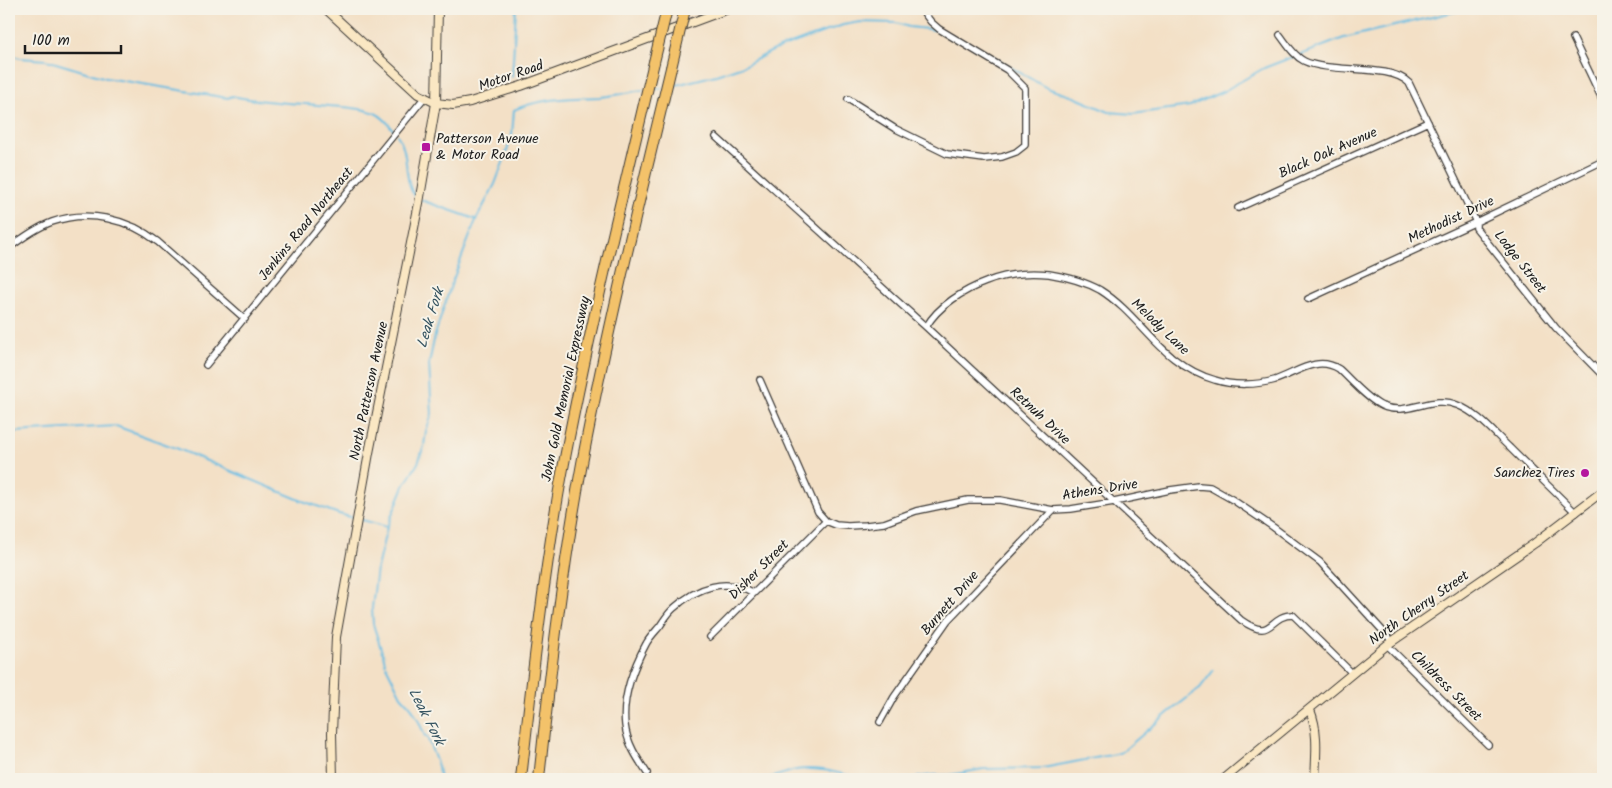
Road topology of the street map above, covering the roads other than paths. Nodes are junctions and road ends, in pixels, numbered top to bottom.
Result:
1 (326, 9) edge
2 (438, 9) edge
3 (667, 9) edge
4 (685, 9) edge
5 (728, 9) edge
6 (921, 9) edge
7 (1280, 35) dead end
8 (1574, 38) dead end
9 (424, 98) junction
10 (848, 99) dead end
11 (1603, 101) edge
12 (436, 103) junction
13 (1428, 122) junction
14 (716, 137) dead end
15 (1603, 160) edge
16 (1238, 208) dead end
17 (1476, 222) junction
18 (9, 248) edge
19 (1308, 299) dead end
20 (245, 319) junction
21 (926, 327) junction
22 (206, 365) dead end
23 (1603, 376) edge
24 (760, 380) dead end
25 (1603, 491) edge
26 (1114, 502) junction
27 (1052, 510) junction
28 (1576, 512) junction
29 (826, 521) junction
30 (754, 593) junction
31 (710, 637) dead end
32 (1389, 643) junction
33 (1352, 673) junction
34 (1310, 710) junction
35 (880, 722) dead end
36 (1488, 745) dead end
37 (647, 773) dead end
38 (333, 779) edge
39 (521, 779) edge
40 (539, 779) edge
41 (1224, 779) edge
42 (1316, 779) edge

1 - 9 main road, Motor Road
2 - 12 main road, North Patterson Avenue
3 - 39 highway, John Gold Memorial Expressway, bridge
4 - 40 highway, bridge
5 - 12 main road, Motor Road
6 - 10 street
7 - 13 street, Lodge Street
8 - 11 street
9 - 12 main road, Motor Road
9 - 20 street, Jenkins Road Northeast
12 - 38 main road, North Patterson Avenue
13 - 16 street, Black Oak Avenue
13 - 17 street, Lodge Street
14 - 21 street, Retnuh Drive
15 - 17 street, Methodist Drive
17 - 19 street, Methodist Drive
17 - 23 street, Lodge Street
18 - 20 street
20 - 22 street, Jenkins Road Northeast
21 - 26 street, Retnuh Drive
21 - 28 street, Melody Lane
24 - 29 street
25 - 28 main road, North Cherry Street
26 - 27 street, Athens Drive
26 - 32 street, Athens Drive
26 - 33 street, Retnuh Drive
27 - 29 street, Athens Drive
27 - 35 street, Burnett Drive
28 - 32 main road, North Cherry Street
29 - 30 street, Disher Street
30 - 31 street, Disher Street
30 - 37 street
32 - 33 main road, North Cherry Street
32 - 36 street, Childress Street
33 - 34 main road, North Cherry Street
34 - 41 main road, North Cherry Street
34 - 42 main road

